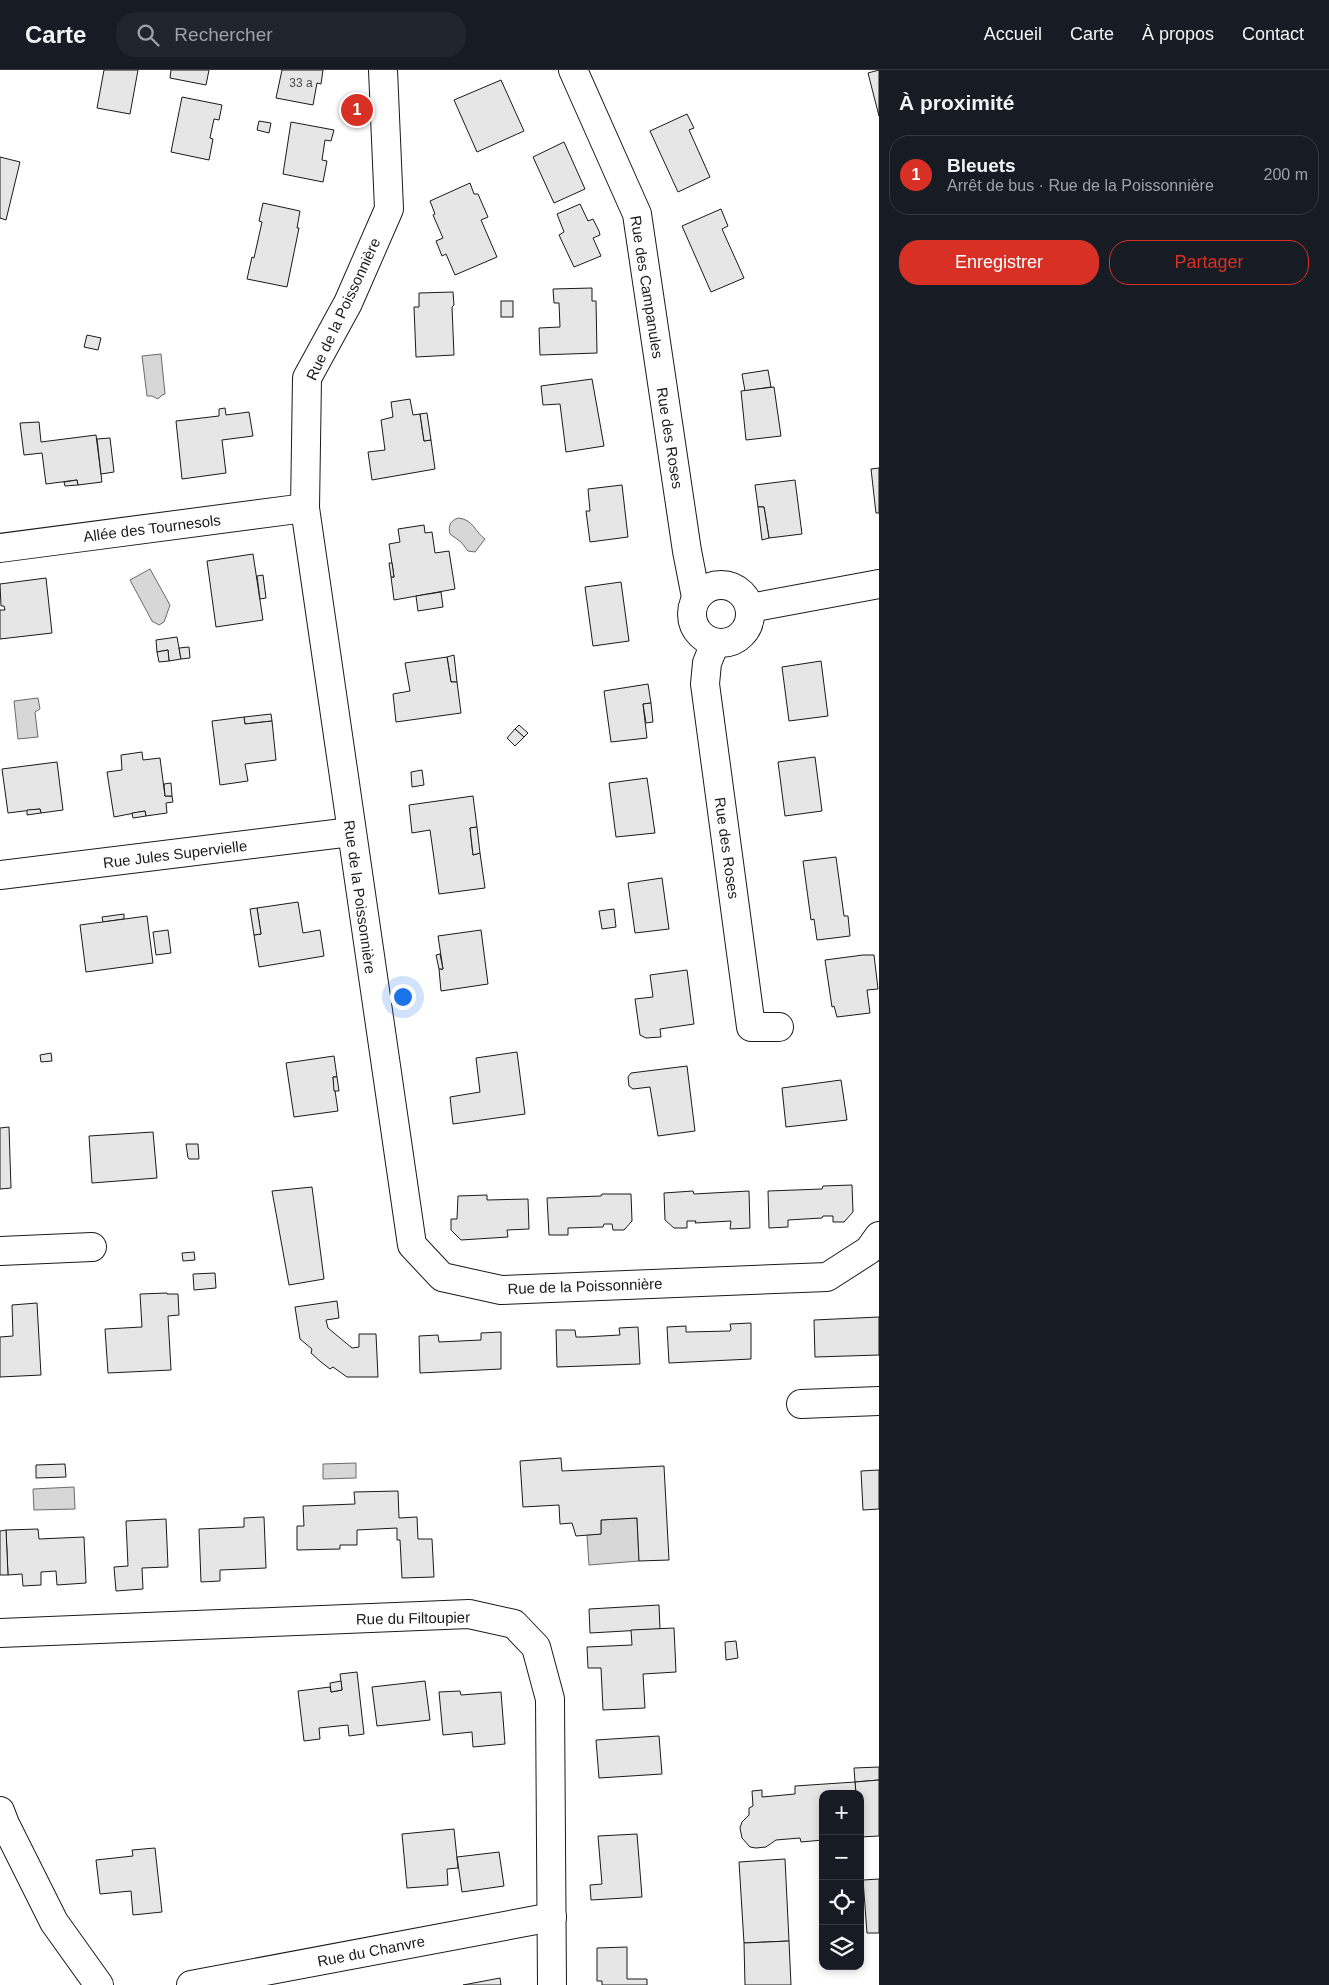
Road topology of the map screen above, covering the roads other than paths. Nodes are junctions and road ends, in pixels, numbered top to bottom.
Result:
1 (383, 70) edge
2 (573, 70) edge
3 (659, 368) joint
4 (305, 508) junction
5 (0, 548) edge
6 (879, 584) edge
7 (696, 597) junction
8 (750, 608) junction
9 (714, 643) junction
10 (351, 832) junction
11 (0, 876) edge
12 (779, 1027) dead end
13 (879, 1236) edge
14 (92, 1247) dead end
15 (0, 1251) edge
16 (879, 1400) edge
17 (800, 1404) dead end
18 (0, 1633) edge
19 (0, 1811) edge
20 (552, 1916) junction
21 (99, 1985) edge
22 (191, 1985) edge
23 (552, 1985) edge

1 - 4 street, Rue de la Poissonnière
2 - 3 street, Rue des Campanules
3 - 7 street, Rue des Roses
4 - 5 street, Allée des Tournesols
4 - 10 street, Rue de la Poissonnière
6 - 8 street
7 - 8 street
7 - 9 street
8 - 9 street
9 - 12 street, Rue des Roses
10 - 11 street, Rue Jules Supervielle
10 - 13 street, Rue de la Poissonnière
14 - 15 street
16 - 17 street
18 - 20 street, Rue du Filtoupier
19 - 21 street
20 - 22 street, Rue du Chanvre
20 - 23 street, Rue du Filtoupier

